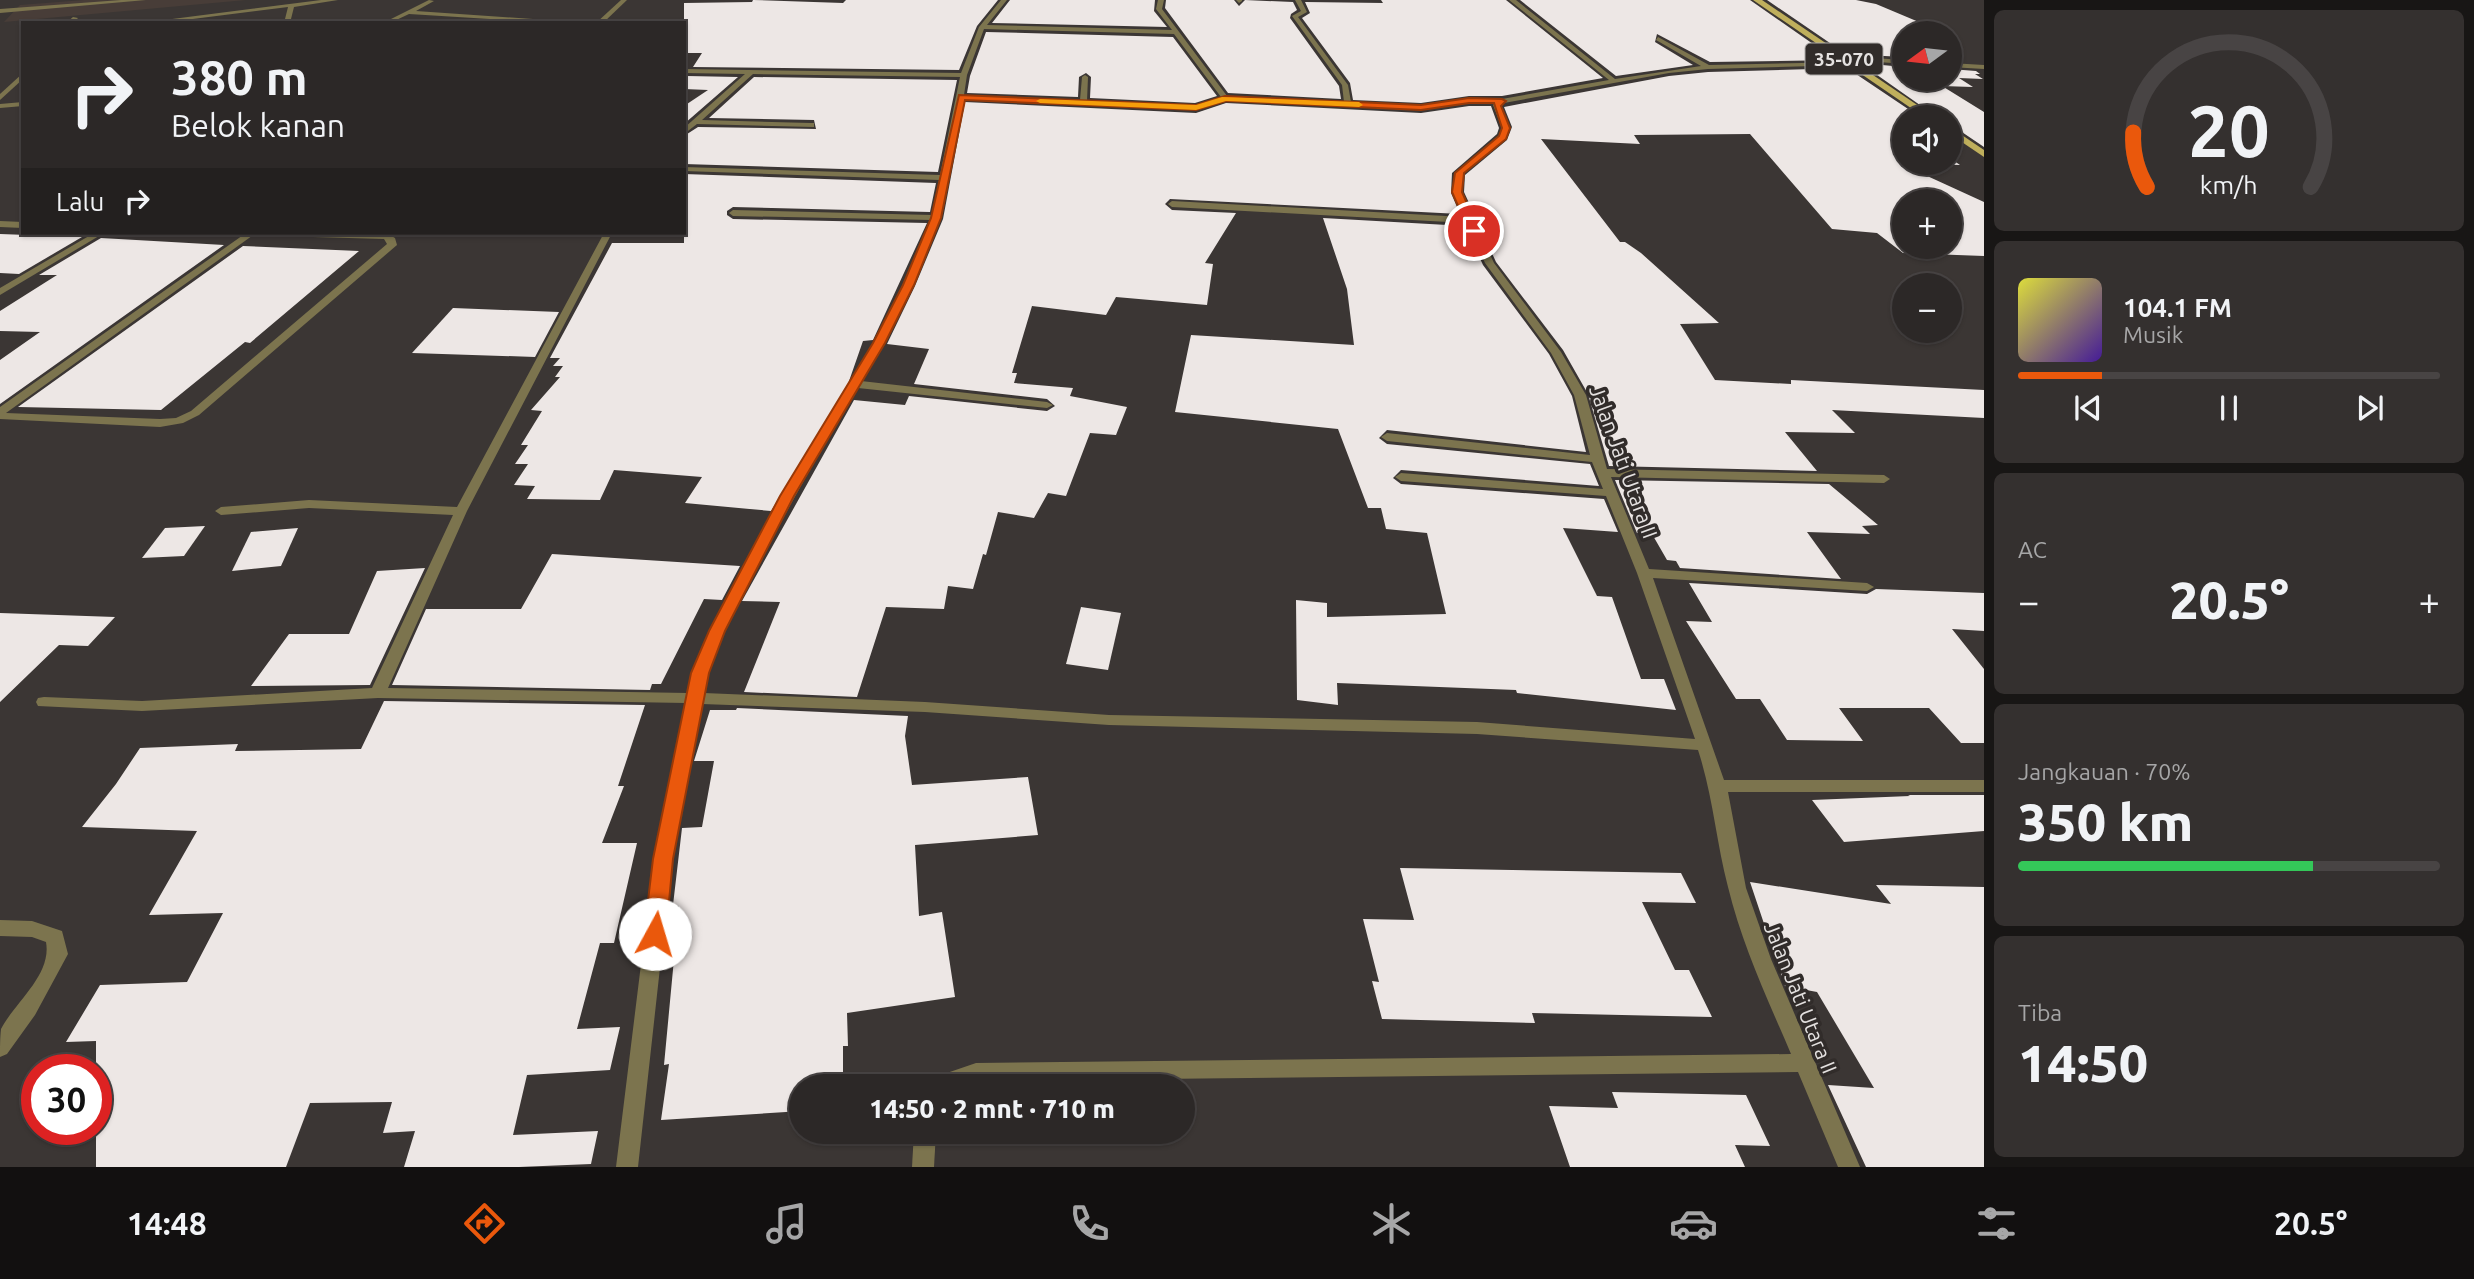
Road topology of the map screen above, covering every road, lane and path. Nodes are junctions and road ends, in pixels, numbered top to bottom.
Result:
1 (16, 0) edge
2 (143, 0) edge
3 (335, 0) edge
4 (624, 0) edge
5 (1004, 0) edge
6 (1161, 0) edge
7 (1298, 0) edge
8 (1512, 0) edge
9 (1757, 0) edge
10 (110, 1) edge
11 (431, 1) edge
12 (291, 6) junction
13 (1, 11) edge
14 (410, 12) junction
15 (482, 17) junction
16 (182, 21) edge
17 (287, 21) edge
18 (390, 21) dead end
19 (475, 21) edge
20 (552, 21) edge
21 (601, 21) edge
22 (982, 27) junction
23 (1177, 32) junction
24 (1658, 39) dead end
25 (1847, 61) junction
26 (1892, 62) edge
27 (1962, 66) edge
28 (1708, 67) junction
29 (1984, 67) edge
30 (686, 71) edge
31 (750, 73) junction
32 (964, 75) junction
33 (21, 77) edge
34 (1085, 77) dead end
35 (1613, 80) junction
36 (21, 90) edge
37 (8, 92) junction
38 (961, 97) junction
39 (0, 98) edge
40 (1225, 98) junction
41 (1502, 101) junction
42 (1083, 103) junction
43 (21, 104) edge
44 (1348, 104) junction
45 (1912, 105) edge
46 (0, 106) edge
47 (695, 122) junction
48 (811, 125) dead end
49 (686, 130) edge
50 (1962, 138) edge
51 (1984, 154) edge
52 (686, 169) edge
53 (944, 178) junction
54 (1172, 204) dead end
55 (733, 213) dead end
56 (936, 218) junction
57 (1468, 220) junction
58 (0, 224) edge
59 (21, 225) edge
60 (97, 235) edge
61 (249, 235) edge
62 (350, 235) edge
63 (607, 235) edge
64 (0, 292) edge
65 (854, 384) junction
66 (1047, 405) dead end
67 (0, 414) edge
68 (1387, 437) dead end
69 (1597, 459) junction
70 (1603, 473) junction
71 (1401, 477) dead end
72 (1884, 479) dead end
73 (1611, 493) junction
74 (221, 511) dead end
75 (461, 511) junction
76 (1644, 573) junction
77 (1867, 587) dead end
78 (378, 693) junction
79 (694, 698) junction
80 (44, 702) dead end
81 (1705, 745) junction
82 (1718, 786) junction
83 (1984, 786) edge
84 (0, 928) edge
85 (0, 1048) edge
86 (1805, 1063) junction
87 (970, 1074) edge
88 (925, 1144) edge
89 (626, 1167) edge
90 (923, 1167) edge
91 (1849, 1167) edge

1 - 13 street
2 - 10 street
3 - 12 street
4 - 21 street
5 - 22 street
6 - 23 street
7 - 44 street
8 - 35 street
9 - 25 main road, 35-070
10 - 13 street
11 - 14 street
12 - 16 street
12 - 17 street
14 - 15 street
14 - 18 street
15 - 19 street
15 - 20 street
22 - 23 street
22 - 32 street
23 - 40 street
24 - 28 street
25 - 26 street
25 - 28 street
25 - 45 main road, 35-070
27 - 29 street
28 - 35 street
30 - 31 street
31 - 32 street
31 - 47 street
32 - 38 street
33 - 37 street
34 - 42 street
35 - 41 street
36 - 37 street
37 - 39 street
38 - 42 street
38 - 53 street
40 - 42 street
40 - 44 street
41 - 44 street
41 - 57 street, Jalan Jati Utara II
43 - 46 street
47 - 48 street
47 - 49 street
50 - 51 main road
52 - 53 street
53 - 56 street
54 - 57 street
55 - 56 street
56 - 65 street
57 - 69 street, Jalan Jati Utara II
58 - 59 street
60 - 64 street
61 - 67 street
62 - 67 street
63 - 75 street
65 - 66 street
65 - 79 street
68 - 69 street
69 - 70 street, Jalan Jati Utara II
70 - 72 street
70 - 73 street, Jalan Jati Utara II
71 - 73 street
73 - 76 street, Jalan Jati Utara II
74 - 75 street
75 - 78 street
76 - 77 street
76 - 81 street, Jalan Jati Utara II
78 - 79 street
78 - 80 street
79 - 81 street
79 - 89 street
81 - 82 street, Jalan Jati Utara II
82 - 83 street
82 - 86 street, Jalan Jati Utara II
84 - 85 street
86 - 87 street
86 - 91 street, Jalan Jati Utara II
88 - 90 street

